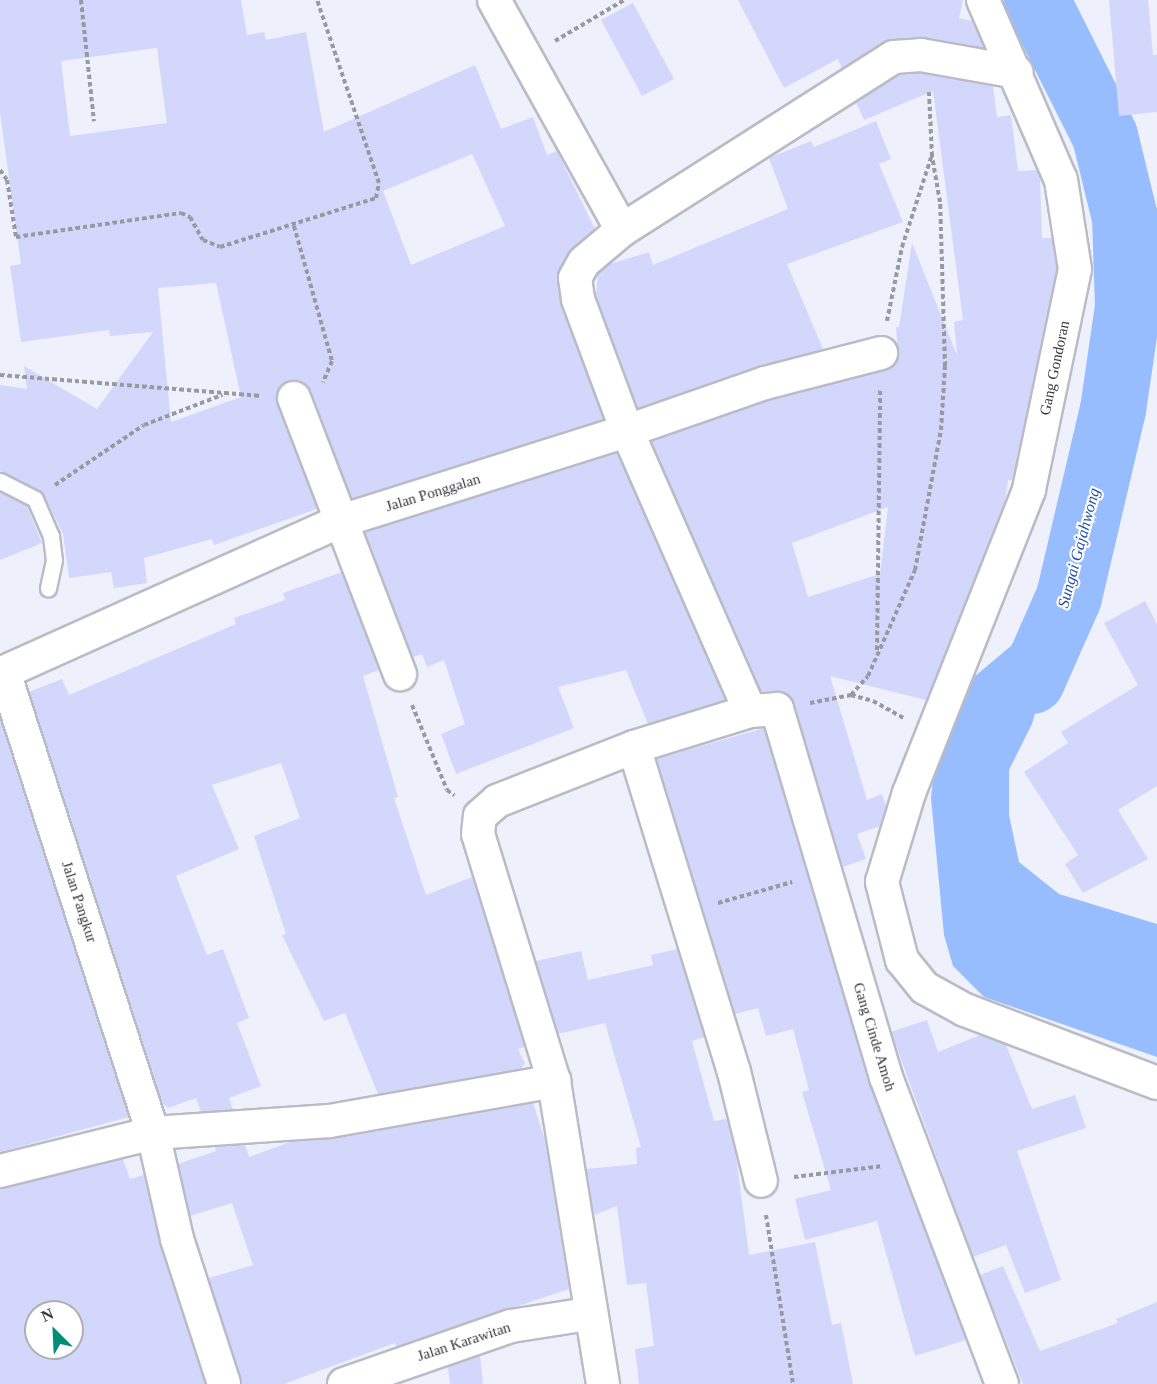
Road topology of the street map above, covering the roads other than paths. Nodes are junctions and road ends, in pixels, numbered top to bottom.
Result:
1 (494, 0) edge
2 (983, 0) edge
3 (1016, 72) junction
4 (622, 230) junction
5 (881, 353) road end
6 (294, 398) road end
7 (627, 431) junction
8 (0, 481) edge
9 (338, 522) junction
10 (48, 588) dead end
11 (2, 673) edge
12 (399, 674) road end
13 (763, 710) junction
14 (634, 747) junction
15 (554, 1081) junction
16 (1157, 1083) edge
17 (153, 1132) junction
18 (0, 1171) edge
19 (761, 1181) road end
20 (588, 1314) junction
21 (224, 1384) edge
22 (344, 1384) edge
23 (603, 1384) edge
24 (1002, 1384) edge

1 - 4 street
2 - 3 street, Gang Gondoran
3 - 4 street, Gang Cinde Amoh
3 - 16 street, Gang Gondoran
4 - 7 street, Gang Cinde Amoh
5 - 7 street, Jalan Ponggalan
6 - 9 street
7 - 9 street, Jalan Ponggalan
7 - 13 street, Gang Cinde Amoh
8 - 10 lane
9 - 11 street, Jalan Ponggalan
9 - 12 street
11 - 17 street, Jalan Pangkur
13 - 14 street
13 - 24 street, Gang Cinde Amoh
14 - 15 street
14 - 19 street
15 - 17 street
15 - 20 street
17 - 18 street
17 - 21 street, Jalan Pangkur
20 - 22 street, Jalan Karawitan
20 - 23 street

